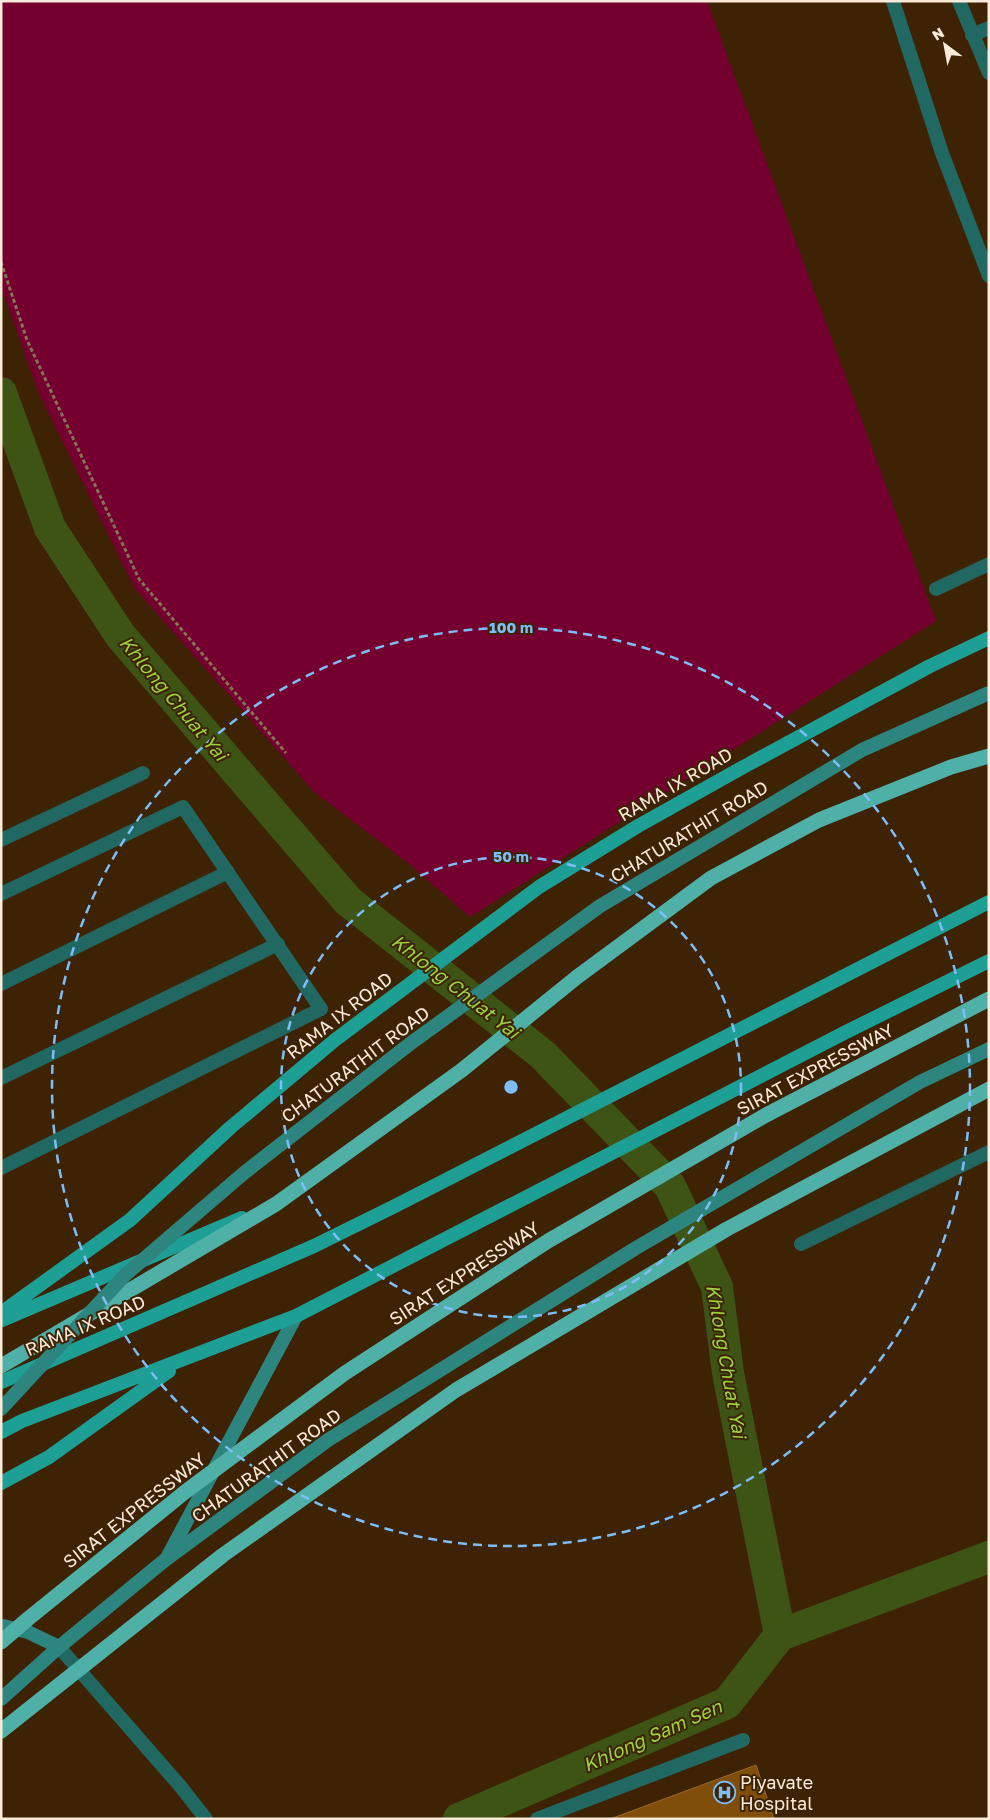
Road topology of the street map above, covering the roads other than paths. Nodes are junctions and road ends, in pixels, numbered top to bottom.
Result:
1 (893, 1) edge
2 (959, 1) edge
3 (989, 28) edge
4 (972, 35) junction
5 (989, 73) edge
6 (989, 276) edge
7 (989, 564) edge
8 (936, 589) dead end
9 (989, 638) edge
10 (989, 693) edge
11 (989, 756) edge
12 (143, 773) dead end
13 (1, 840) edge
14 (228, 872) junction
15 (1, 894) edge
16 (989, 902) edge
17 (278, 944) junction
18 (989, 961) edge
19 (1, 984) edge
20 (989, 999) edge
21 (989, 1049) edge
22 (1, 1078) edge
23 (989, 1089) edge
24 (989, 1152) edge
25 (1, 1168) edge
26 (276, 1204) junction
27 (801, 1244) dead end
28 (1, 1313) edge
29 (296, 1316) junction
30 (1, 1320) edge
31 (184, 1360) junction
32 (1, 1366) edge
33 (1, 1382) edge
34 (1, 1409) edge
35 (1, 1432) edge
36 (1, 1483) edge
37 (165, 1560) junction
38 (1, 1627) edge
39 (1, 1642) edge
40 (59, 1647) junction
41 (1, 1699) edge
42 (1, 1731) edge
43 (743, 1740) dead end
44 (206, 1819) edge
45 (537, 1819) edge

1 - 6 street
2 - 4 street
3 - 4 street
4 - 5 street
7 - 8 street
9 - 28 main road, RAMA IX ROAD
10 - 34 main road, CHATURATHIT ROAD, bridge
11 - 26 highway
12 - 13 street
14 - 15 street
14 - 17 street
14 - 19 street
16 - 33 main road, RAMA IX ROAD
17 - 22 street
17 - 25 street
18 - 29 main road
20 - 39 highway, SIRAT EXPRESSWAY, bridge
21 - 37 main road, CHATURATHIT ROAD
23 - 42 highway, bridge
24 - 27 street
26 - 30 main road
26 - 32 highway
29 - 31 main road
29 - 37 main road
31 - 35 main road
31 - 36 main road
37 - 40 main road, CHATURATHIT ROAD
38 - 40 main road
40 - 41 main road, CHATURATHIT ROAD
40 - 44 street
43 - 45 street

